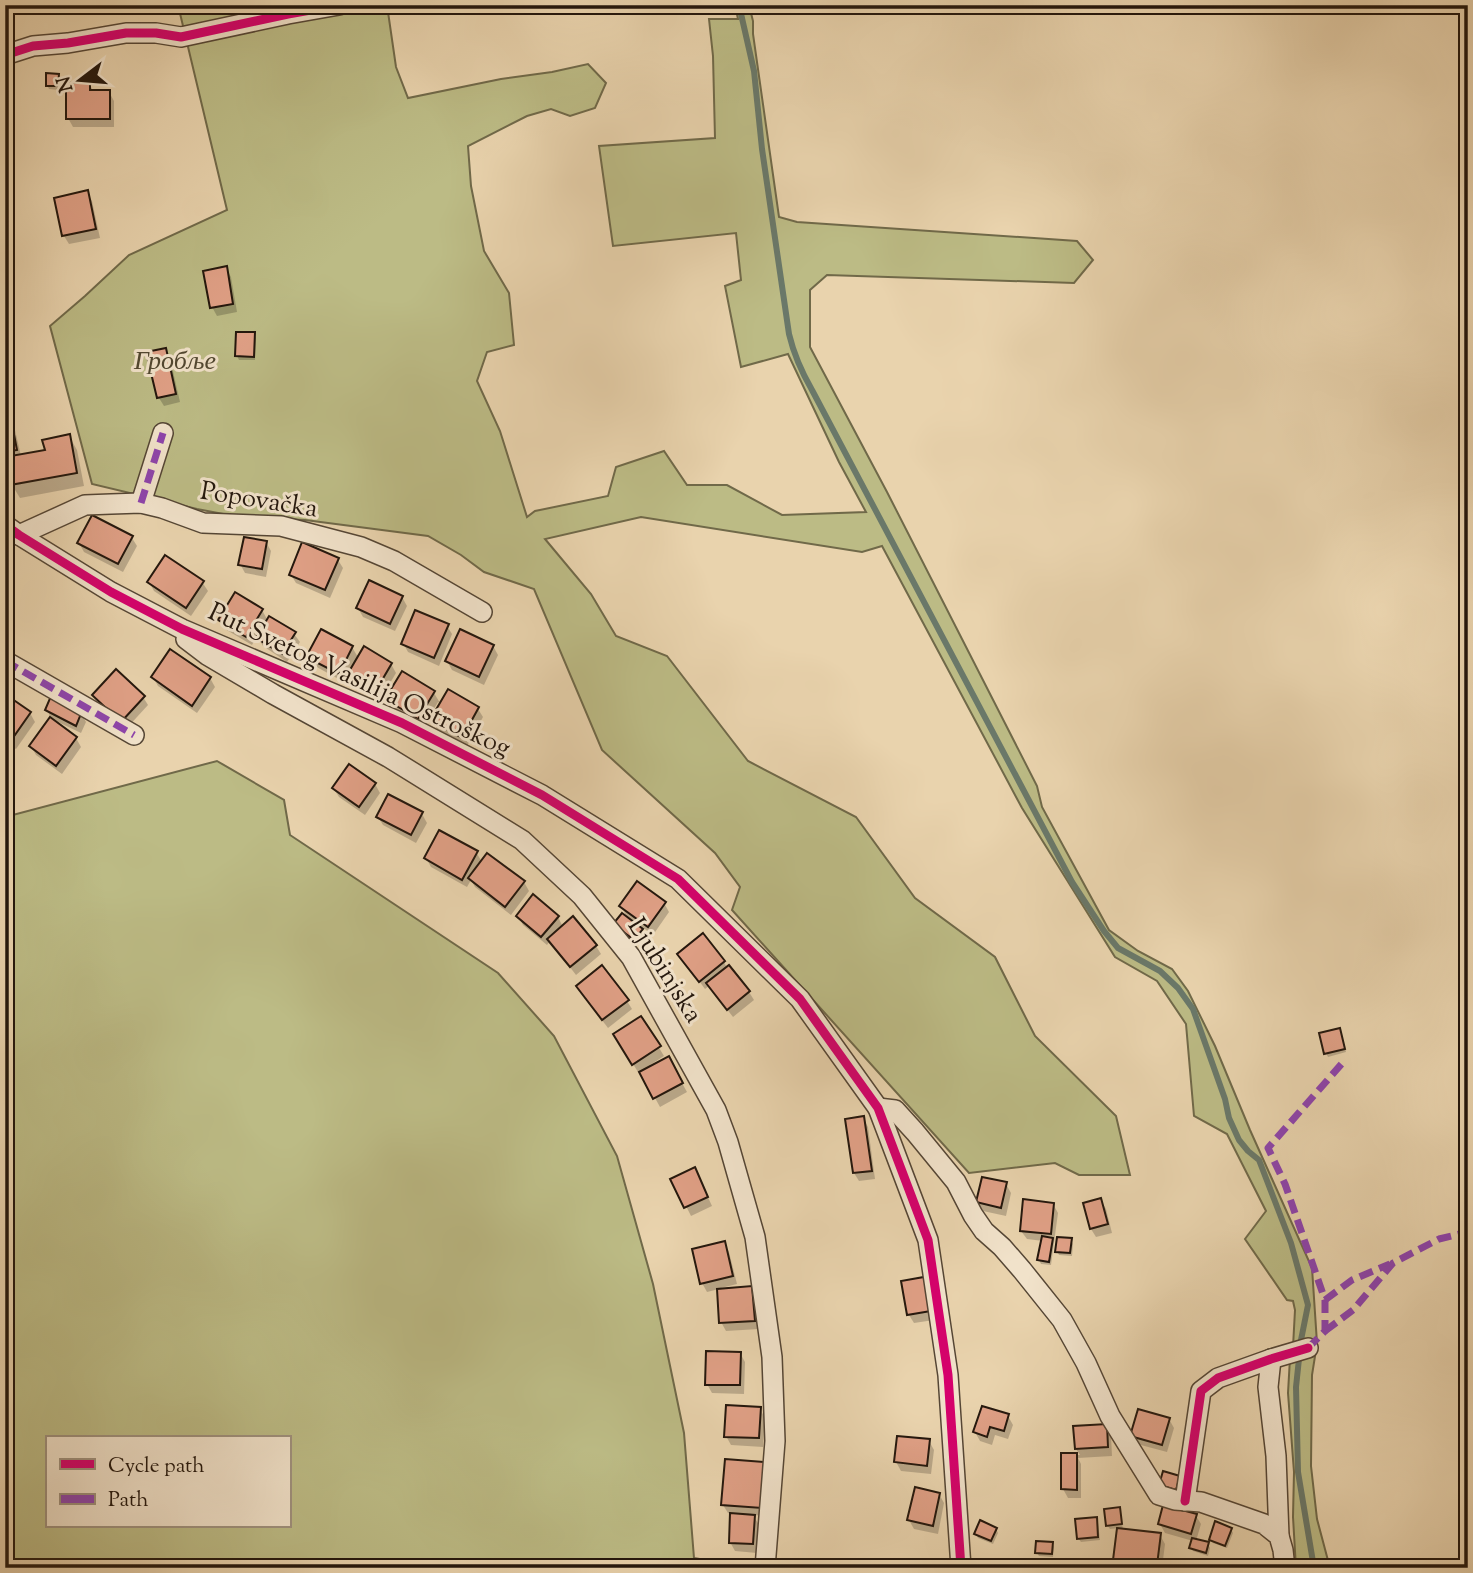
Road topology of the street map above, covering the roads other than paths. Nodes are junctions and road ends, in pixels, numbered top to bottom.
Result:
1 (339, 5) edge
2 (5, 55) edge
3 (163, 433) dead end
4 (141, 503) junction
5 (12, 530) edge
6 (482, 612) dead end
7 (182, 629) junction
8 (5, 661) edge
9 (134, 735) dead end
10 (878, 1108) junction
11 (1308, 1348) dead end
12 (1271, 1359) junction
13 (1185, 1501) junction
14 (1279, 1536) junction
15 (765, 1568) edge
16 (961, 1568) edge
17 (1285, 1568) edge

1 - 2 street
3 - 4 street
4 - 5 street, Popovačka
4 - 6 street, Popovačka
5 - 7 street
7 - 10 street, Put Svetog Vasilija Ostroškog
7 - 15 street, Ljubinjska
8 - 9 street
10 - 13 street
10 - 16 street, Put Svetog Vasilija Ostroškog
11 - 12 street
12 - 13 street
12 - 14 street
13 - 14 street
14 - 17 street

